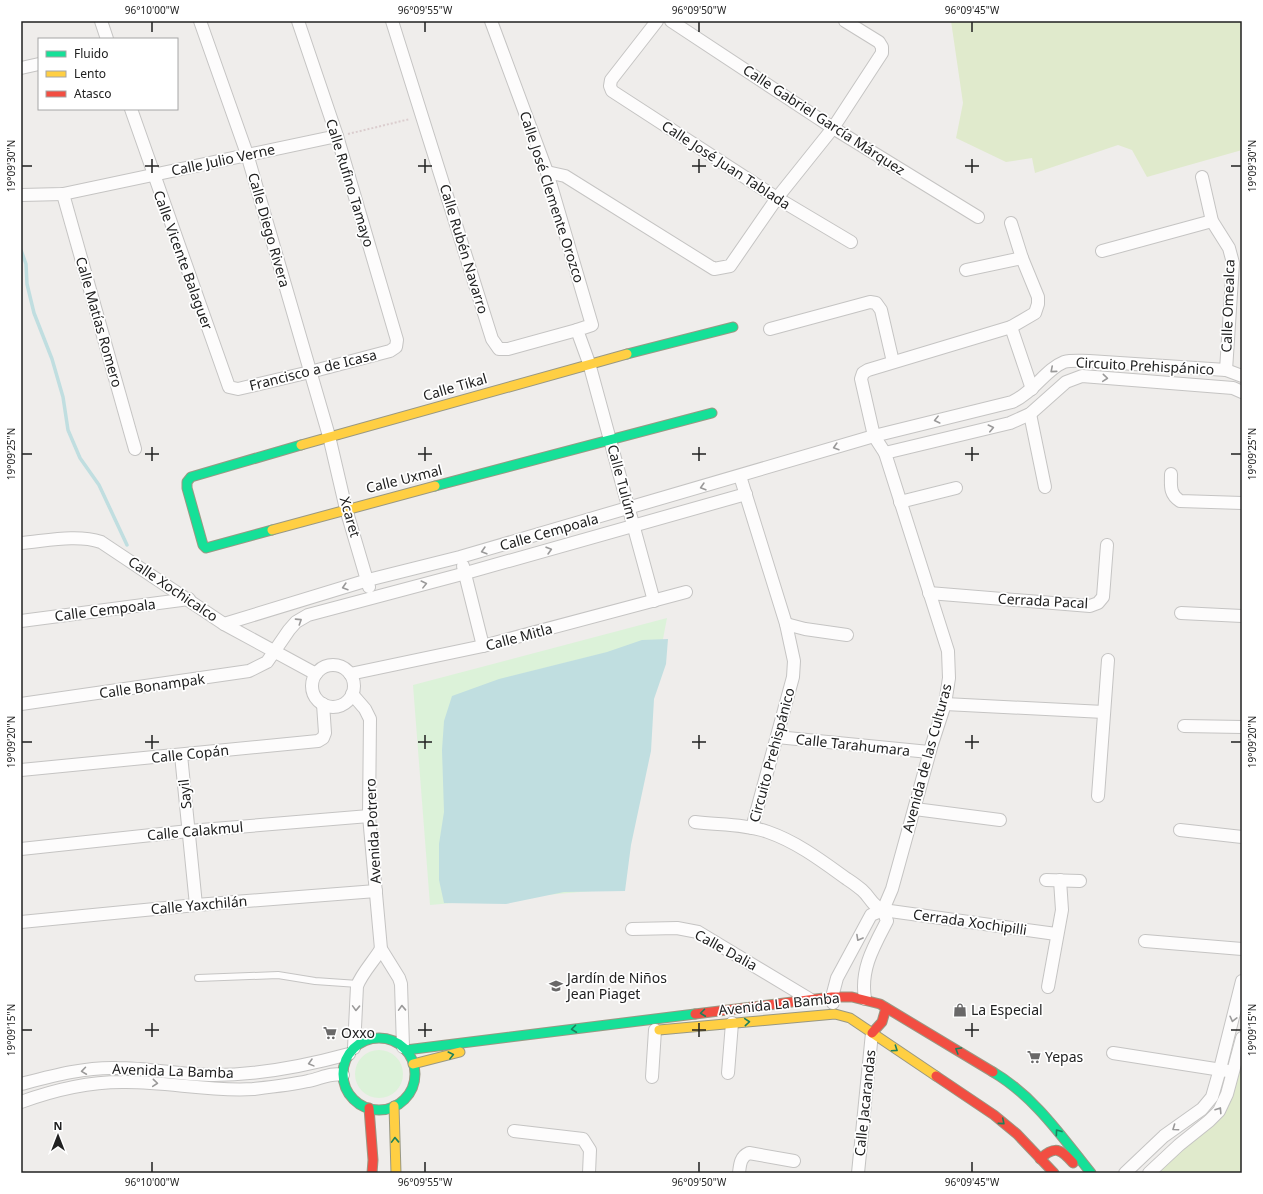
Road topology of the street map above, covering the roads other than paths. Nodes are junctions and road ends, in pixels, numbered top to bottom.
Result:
1 (101, 21) edge
2 (200, 21) edge
3 (298, 21) edge
4 (392, 21) edge
5 (491, 21) edge
6 (657, 21) edge
7 (671, 21) edge
8 (845, 21) edge
9 (107, 38) edge
10 (38, 64) edge
11 (21, 68) edge
12 (130, 110) edge
13 (833, 128) junction
14 (337, 136) junction
15 (247, 154) junction
16 (546, 172) junction
17 (153, 175) junction
18 (1202, 177) dead end
19 (63, 194) junction
20 (21, 195) edge
21 (777, 198) junction
22 (978, 217) dead end
23 (1212, 221) junction
24 (1011, 223) dead end
25 (851, 242) dead end
26 (1102, 251) dead end
27 (1022, 258) junction
28 (966, 270) dead end
29 (733, 327) dead end
30 (1011, 327) junction
31 (770, 329) dead end
32 (577, 330) junction
33 (396, 347) joint
34 (893, 362) junction
35 (589, 363) junction
36 (1142, 364) junction
37 (1226, 370) junction
38 (310, 372) junction
39 (1242, 376) edge
40 (1142, 381) junction
41 (229, 387) joint
42 (1032, 389) junction
43 (1242, 392) edge
44 (712, 413) dead end
45 (964, 414) junction
46 (1030, 414) junction
47 (969, 433) junction
48 (329, 436) junction
49 (874, 436) junction
50 (611, 441) junction
51 (135, 450) dead end
52 (885, 453) junction
53 (1171, 474) dead end
54 (740, 476) junction
55 (1045, 487) dead end
56 (956, 488) dead end
57 (746, 494) junction
58 (900, 502) junction
59 (1242, 503) edge
60 (346, 509) junction
61 (629, 509) junction
62 (634, 526) junction
63 (21, 543) edge
64 (1107, 545) dead end
65 (206, 548) joint
66 (460, 558) junction
67 (466, 573) junction
68 (368, 580) junction
69 (686, 592) dead end
70 (929, 593) junction
71 (371, 598) junction
72 (189, 599) junction
73 (654, 601) junction
74 (1181, 613) dead end
75 (1242, 616) edge
76 (21, 621) edge
77 (224, 624) junction
78 (786, 624) junction
79 (847, 635) dead end
80 (483, 646) junction
81 (275, 650) junction
82 (1108, 660) dead end
83 (316, 674) junction
84 (350, 674) junction
85 (352, 694) junction
86 (21, 704) edge
87 (323, 704) junction
88 (945, 704) junction
89 (1104, 712) junction
90 (1184, 726) dead end
91 (1242, 727) edge
92 (777, 737) junction
93 (929, 752) junction
94 (181, 755) junction
95 (21, 770) edge
96 (1098, 796) dead end
97 (915, 809) junction
98 (369, 816) junction
99 (1000, 820) dead end
100 (695, 822) dead end
101 (752, 828) junction
102 (1180, 830) dead end
103 (189, 831) junction
104 (1242, 837) edge
105 (21, 849) edge
106 (1046, 880) dead end
107 (1060, 880) junction
108 (1080, 881) dead end
109 (376, 890) junction
110 (196, 905) junction
111 (883, 910) junction
112 (21, 922) edge
113 (632, 929) dead end
114 (1056, 934) junction
115 (1145, 941) dead end
116 (381, 949) junction
117 (1242, 949) edge
118 (198, 978) dead end
119 (1242, 981) edge
120 (358, 984) junction
121 (1048, 988) dead end
122 (832, 997) junction
123 (811, 1000) junction
124 (862, 1006) junction
125 (886, 1008) junction
126 (835, 1014) junction
127 (857, 1022) junction
128 (732, 1023) junction
129 (651, 1031) joint
130 (872, 1033) junction
131 (1242, 1038) edge
132 (563, 1040) dead end
133 (405, 1049) junction
134 (351, 1051) junction
135 (1112, 1053) dead end
136 (413, 1064) junction
137 (1220, 1069) junction
138 (1233, 1071) junction
139 (728, 1074) dead end
140 (343, 1075) junction
141 (652, 1077) dead end
142 (21, 1084) edge
143 (21, 1102) edge
144 (394, 1106) junction
145 (369, 1108) junction
146 (514, 1131) dead end
147 (1147, 1153) junction
148 (1040, 1159) junction
149 (794, 1161) dead end
150 (1153, 1169) edge
151 (372, 1173) edge
152 (396, 1173) edge
153 (589, 1173) edge
154 (740, 1173) edge
155 (858, 1173) edge
156 (1054, 1173) edge
157 (1083, 1173) edge
158 (1091, 1173) edge
159 (1125, 1173) edge

1 - 9 street
2 - 15 street, Calle Diego Rivera
3 - 14 street, Calle Rufino Tamayo
4 - 32 street, Calle Rubén Navarro
5 - 16 street, Calle José Clemente Orozco
6 - 21 street, Calle José Juan Tablada
7 - 13 street, Calle Gabriel García Márquez
8 - 13 street
10 - 11 street
12 - 17 street, Calle Vicente Balaguer
13 - 21 street
13 - 22 street, Calle Gabriel García Márquez
14 - 15 street, Calle Julio Verne
14 - 33 street, Calle Rufino Tamayo
15 - 17 street, Calle Julio Verne
15 - 38 street, Calle Diego Rivera
16 - 21 street
16 - 32 street, Calle José Clemente Orozco
17 - 19 street, Calle Julio Verne
17 - 41 street, Calle Vicente Balaguer
18 - 23 street, Calle Omealca
19 - 20 street, Calle Julio Verne
19 - 51 street, Calle Matías Romero
21 - 25 street, Calle José Juan Tablada
23 - 26 street
23 - 37 street, Calle Omealca
24 - 27 street
27 - 28 street
27 - 30 street
29 - 35 street, Calle Tikal
30 - 34 street
30 - 42 street
31 - 34 street
32 - 35 street
33 - 38 street, Francisco a de Icasa
34 - 49 street, Avenida de las Culturas
35 - 48 street, Calle Tikal
35 - 50 street, Calle Tulúm
36 - 37 street, Circuito Prehispánico
36 - 40 street
36 -> 42 street, Circuito Prehispánico
37 - 39 street, Circuito Prehispánico
38 - 41 street, Francisco a de Icasa
38 - 48 street, Calle Diego Rivera
40 - 43 street, Circuito Prehispánico
46 -> 40 street, Circuito Prehispánico
42 - 45 street, Circuito Prehispánico
44 - 50 street, Calle Uxmal
45 - 47 street
45 -> 49 street, Circuito Prehispánico
47 -> 46 street, Circuito Prehispánico
46 - 55 street
47 - 52 street, Circuito Prehispánico
48 - 60 street, Xcaret
48 - 65 street, Calle Tikal
49 - 52 street, Avenida de las Culturas
49 -> 54 street, Calle Cempoala
50 - 60 street, Calle Uxmal
50 - 61 street, Calle Tulúm
52 - 58 street, Avenida de las Culturas
53 - 59 street
54 - 57 street, Circuito Prehispánico
54 -> 61 street, Calle Cempoala
56 - 58 street
57 - 62 street, Calle Cempoala
57 - 78 street, Circuito Prehispánico
58 - 70 street, Avenida de las Culturas
60 - 65 street, Calle Uxmal
60 - 68 street, Xcaret
61 - 62 street, Calle Tulúm
61 -> 66 street, Calle Cempoala
67 -> 62 street, Calle Cempoala
62 - 73 street, Calle Tulúm
63 - 72 street, Calle Xochicalco
64 - 70 street, Cerrada Pacal
66 - 67 street
66 - 68 street, Calle Cempoala
71 -> 67 street, Calle Cempoala
67 - 80 street
68 - 71 street, Xcaret
68 -> 77 street, Calle Cempoala
69 - 73 street, Calle Mitla
70 - 88 street, Avenida de las Culturas
81 -> 71 street, Calle Cempoala
72 - 76 street, Calle Cempoala
72 - 77 street, Calle Xochicalco
73 - 80 street, Calle Mitla
74 - 75 street
77 - 81 street, Calle Xochicalco
78 - 79 street
78 - 92 street, Circuito Prehispánico
80 - 84 street, Calle Mitla
81 - 83 street, Calle Xochicalco
81 - 86 street, Calle Bonampak
82 - 89 street
83 - 84 street
83 - 87 street
84 - 85 street
85 - 87 street
85 - 98 street, Avenida Potrero
87 - 94 street, Calle Copán
88 - 89 street
88 - 93 street, Avenida de las Culturas
89 - 96 street
90 - 91 street
92 - 93 street, Calle Tarahumara
92 - 101 street, Circuito Prehispánico
93 - 97 street, Avenida de las Culturas
94 - 95 street, Calle Copán
94 - 103 street, Sayil
97 - 99 street
97 - 111 street, Avenida de las Culturas
98 - 103 street, Calle Calakmul
98 - 109 street, Avenida Potrero
100 - 101 street
101 - 111 street, Circuito Prehispánico
102 - 104 street
103 - 105 street, Calle Calakmul
103 - 110 street, Sayil
106 - 107 street
107 - 108 street
107 - 114 street
109 - 110 street, Calle Yaxchilán
109 - 116 street, Avenida Potrero
110 - 112 street, Calle Yaxchilán
111 - 114 street, Cerrada Xochipilli
111 -> 122 street
111 - 124 street, Avenida de las Culturas
113 - 123 street, Calle Dalia
114 - 121 street
115 - 117 street
116 - 120 street
133 -> 116 street, Avenida Potrero
118 - 120 lane
119 -> 137 street
120 -> 134 street
122 - 123 street, Avenida La Bamba
122 - 124 street, Avenida La Bamba
122 - 126 street
123 -> 133 street, Avenida La Bamba
124 - 125 street, Avenida La Bamba
124 - 127 street
125 - 130 street
158 -> 125 street, Avenida La Bamba
126 - 127 street, Avenida La Bamba
128 -> 126 street, Avenida La Bamba
127 - 130 street, Avenida La Bamba
128 - 129 street, Avenida La Bamba
128 - 139 street
129 - 141 street
130 -> 148 street, Avenida La Bamba
130 - 155 street, Calle Jacarandas
131 - 138 street
136 -> 132 street
133 - 134 street
133 - 136 street
134 - 140 street
134 -> 142 street, Avenida La Bamba
135 - 137 street
136 - 144 street
137 - 138 street
137 -> 147 street
150 -> 138 street
143 -> 140 street, Avenida La Bamba
140 - 145 street
144 - 145 street
152 -> 144 street
145 - 151 street
146 - 153 street
147 - 150 street
147 - 159 street
148 - 156 street, Avenida La Bamba
148 - 157 street
149 - 154 street

